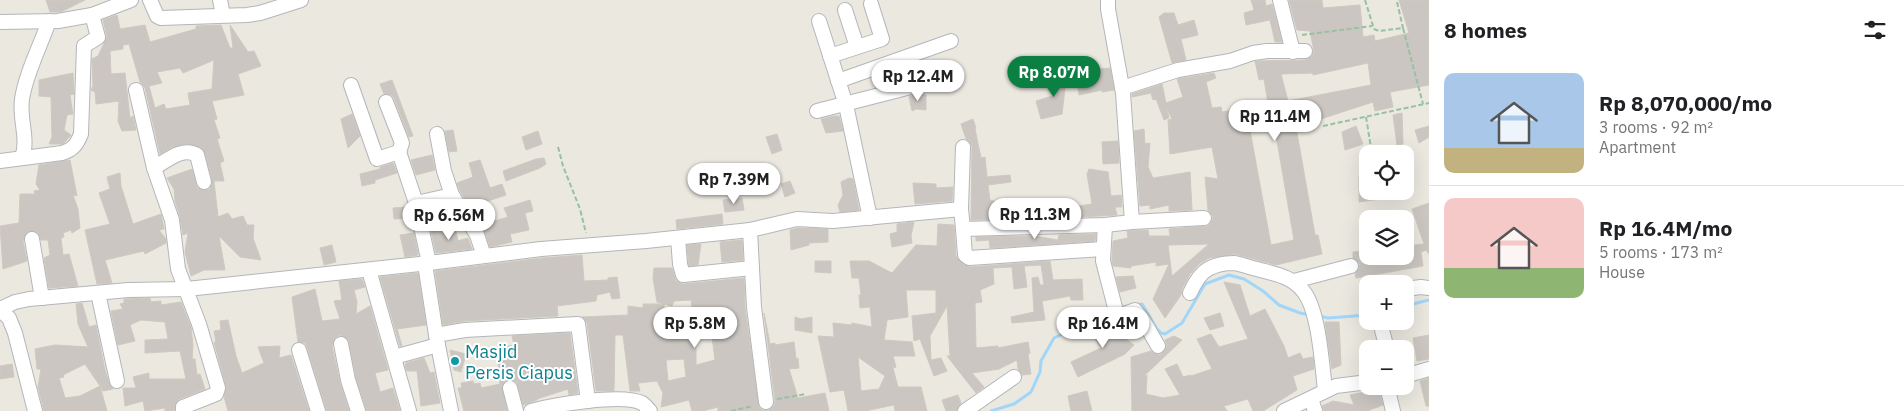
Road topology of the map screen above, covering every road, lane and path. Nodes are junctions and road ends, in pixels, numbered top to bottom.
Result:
1 (131, 0) edge
2 (150, 0) edge
3 (220, 0) edge
4 (301, 0) edge
5 (1108, 0) edge
6 (1280, 0) edge
7 (1365, 0) edge
8 (1397, 2) dead end
9 (871, 4) dead end
10 (845, 10) dead end
11 (92, 15) junction
12 (223, 16) junction
13 (49, 21) junction
14 (819, 21) dead end
15 (0, 22) edge
16 (1372, 26) junction
17 (1403, 28) junction
18 (1289, 36) junction
19 (951, 41) dead end
20 (858, 47) junction
21 (830, 56) junction
22 (942, 79) dead end
23 (838, 81) junction
24 (351, 85) dead end
25 (1122, 88) junction
26 (136, 90) dead end
27 (386, 102) dead end
28 (1429, 103) edge
29 (1423, 104) junction
30 (846, 105) junction
31 (816, 111) dead end
32 (1366, 117) junction
33 (1323, 126) dead end
34 (437, 134) dead end
35 (1371, 145) edge
36 (558, 147) dead end
37 (963, 147) dead end
38 (399, 152) junction
39 (22, 158) junction
40 (0, 161) edge
41 (154, 168) junction
42 (204, 182) dead end
43 (452, 195) junction
44 (416, 203) junction
45 (961, 209) junction
46 (870, 218) junction
47 (1204, 218) dead end
48 (1132, 222) junction
49 (1105, 225) junction
50 (963, 229) junction
51 (750, 230) junction
52 (678, 238) junction
53 (32, 239) dead end
54 (588, 245) junction
55 (1103, 249) junction
56 (484, 256) junction
57 (427, 264) junction
58 (1351, 266) dead end
59 (752, 268) junction
60 (369, 270) junction
61 (1294, 281) junction
62 (1414, 288) edge
63 (1429, 288) edge
64 (187, 289) junction
65 (98, 293) junction
66 (1190, 293) dead end
67 (42, 298) junction
68 (0, 309) edge
69 (1382, 330) dead end
70 (437, 340) junction
71 (1385, 340) edge
72 (341, 344) dead end
73 (1158, 346) dead end
74 (299, 350) dead end
75 (394, 357) junction
76 (1429, 369) edge
77 (1414, 373) edge
78 (1014, 376) dead end
79 (117, 381) dead end
80 (1359, 382) edge
81 (510, 388) dead end
82 (1325, 390) junction
83 (806, 394) dead end
84 (1389, 395) edge
85 (588, 401) junction
86 (766, 402) junction
87 (1313, 405) edge
88 (567, 407) edge
89 (35, 411) edge
90 (183, 411) edge
91 (318, 411) edge
92 (358, 411) edge
93 (409, 411) edge
94 (451, 411) edge
95 (516, 411) edge
96 (531, 411) edge
97 (650, 411) edge
98 (731, 411) edge
99 (966, 411) edge
100 (1284, 411) edge
101 (1393, 411) edge

1 - 11 street
2 - 12 street
3 - 12 street
4 - 12 street
5 - 25 street
6 - 18 street
7 - 16 path
8 - 17 path
9 - 20 street
10 - 20 street
11 - 13 street
11 - 39 street
13 - 15 street
13 - 39 street
14 - 21 street
16 - 17 path
16 - 18 path
17 - 29 path
18 - 25 street
19 - 23 street
20 - 21 street
21 - 23 street
22 - 30 street
23 - 30 street
24 - 38 street
25 - 48 street
26 - 41 street
27 - 38 street
28 - 29 path
29 - 32 path
30 - 31 street
30 - 46 street
32 - 33 path
32 - 35 path
34 - 43 street
36 - 54 path
37 - 45 street
38 - 44 street
39 - 40 street
41 - 42 street
41 - 64 street
43 - 44 street
43 - 56 street
44 - 57 street
45 - 46 street
45 - 50 street
46 - 51 street
47 - 48 street
48 - 49 street
49 - 50 street
49 - 55 street
50 - 55 street
51 - 52 street
51 - 59 street
52 - 54 street
52 - 59 street
53 - 67 street
54 - 56 street
55 - 73 street
56 - 57 street
57 - 60 street
57 - 70 street
58 - 61 street
59 - 86 street
60 - 64 street
60 - 75 street
61 - 66 street
61 - 82 street
62 - 63 street
64 - 65 street
64 - 90 street
65 - 67 street
65 - 79 street
67 - 68 street
68 - 89 street
69 - 71 street
70 - 75 street
70 - 85 street
70 - 94 street
72 - 92 street
74 - 91 street
75 - 93 street
76 - 77 street
78 - 99 street
80 - 82 street
81 - 95 street
82 - 87 street
83 - 86 path
84 - 101 street
85 - 88 street
85 - 97 street
86 - 98 path
87 - 100 street
88 - 96 street

